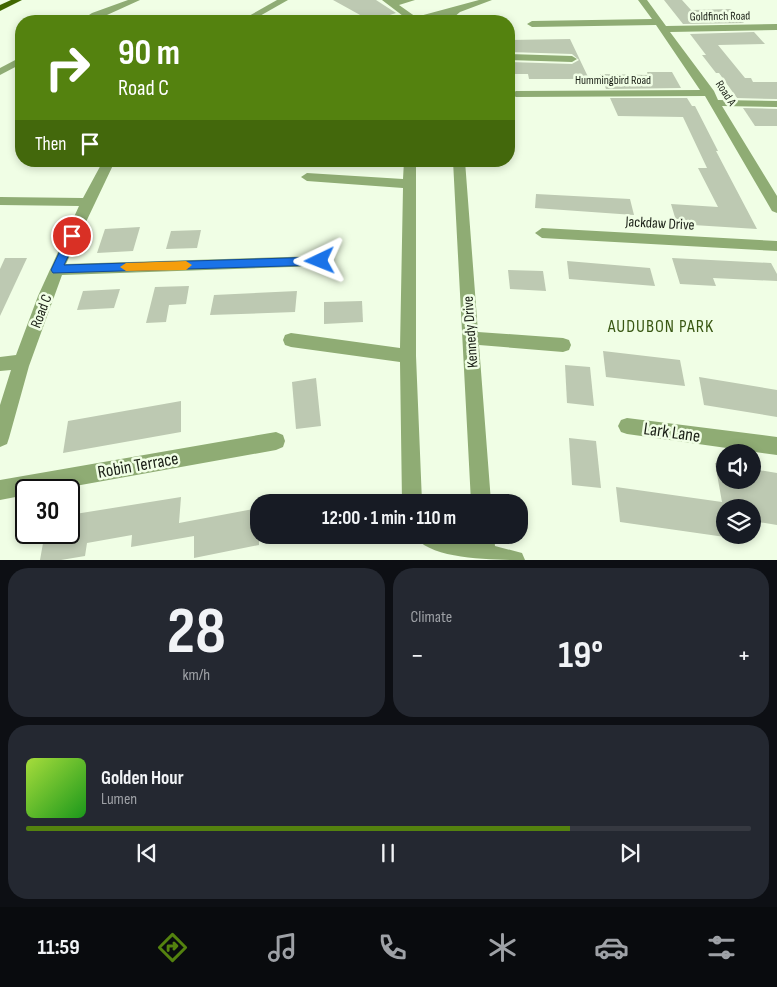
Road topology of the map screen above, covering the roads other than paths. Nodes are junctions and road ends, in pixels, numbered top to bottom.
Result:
1 (18, 0) edge
2 (136, 0) edge
3 (284, 0) edge
4 (411, 0) edge
5 (488, 0) edge
6 (642, 0) edge
7 (389, 2) edge
8 (0, 8) edge
9 (457, 10) junction
10 (95, 15) edge
11 (256, 15) edge
12 (405, 15) edge
13 (437, 15) edge
14 (452, 15) edge
15 (532, 24) dead end
16 (662, 25) junction
17 (777, 27) edge
18 (515, 57) edge
19 (572, 59) dead end
20 (15, 63) edge
21 (0, 72) edge
22 (710, 93) junction
23 (516, 94) dead end
24 (716, 104) junction
25 (777, 104) edge
26 (106, 167) edge
27 (410, 167) edge
28 (459, 167) edge
29 (307, 177) dead end
30 (410, 184) junction
31 (0, 201) edge
32 (88, 202) junction
33 (777, 208) edge
34 (542, 233) dead end
35 (777, 246) edge
36 (320, 261) dead end
37 (57, 270) junction
38 (471, 338) junction
39 (291, 340) dead end
40 (563, 345) dead end
41 (408, 356) junction
42 (22, 362) junction
43 (0, 364) edge
44 (626, 426) dead end
45 (0, 438) edge
46 (276, 441) dead end
47 (777, 446) edge
48 (0, 490) edge
49 (412, 494) edge
50 (481, 494) edge
51 (435, 544) edge
52 (484, 544) edge
53 (453, 554) edge
54 (515, 560) edge

1 - 8 main road
2 - 10 street
3 - 11 street
4 - 7 street
5 - 9 street
6 - 16 street, Road A
7 - 12 street
9 - 13 street
9 - 14 street
15 - 16 street, Goldfinch Road
16 - 17 street, Goldfinch Road
16 - 22 street, Road A
18 - 19 street
20 - 21 street
22 - 23 street, Hummingbird Road
22 - 24 street, Road A
24 - 25 street
24 - 33 street, Road A
26 - 32 street, Road C
27 - 30 street
28 - 38 street, Kennedy Drive
29 - 30 street
30 - 41 street
31 - 32 street
32 - 37 street, Road C
34 - 35 street, Jackdaw Drive
36 - 37 street
37 - 42 street, Road C
38 - 40 street
38 - 50 street, Kennedy Drive
39 - 41 street
41 - 49 street
42 - 43 street
42 - 45 street, Road C
44 - 47 street, Lark Lane
46 - 48 street, Robin Terrace
51 - 53 street
52 - 53 street
52 - 54 street

